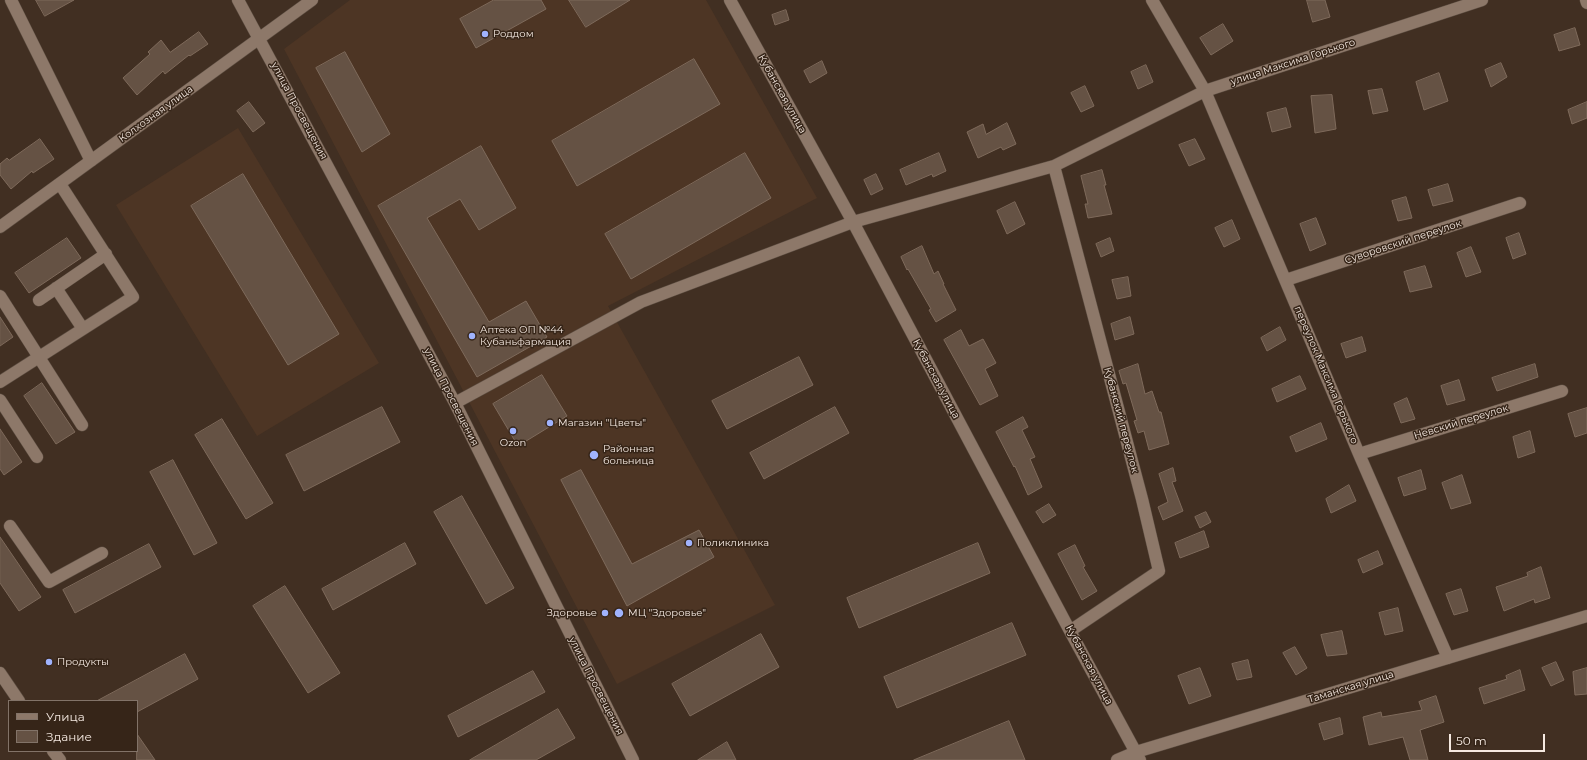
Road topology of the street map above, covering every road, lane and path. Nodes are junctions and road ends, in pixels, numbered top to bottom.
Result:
1 (11, 0) edge
2 (238, 0) edge
3 (312, 0) edge
4 (730, 0) edge
5 (1152, 0) edge
6 (1482, 0) edge
7 (1586, 0) edge
8 (1587, 3) edge
9 (260, 38) junction
10 (1205, 91) junction
11 (91, 161) junction
12 (1054, 166) junction
13 (60, 184) junction
14 (1520, 203) dead end
15 (853, 222) junction
16 (0, 227) edge
17 (106, 254) junction
18 (1286, 280) junction
19 (56, 288) junction
20 (0, 296) edge
21 (39, 300) dead end
22 (83, 328) junction
23 (39, 357) junction
24 (0, 382) edge
25 (1562, 391) dead end
26 (0, 400) edge
27 (455, 403) junction
28 (82, 425) dead end
29 (1359, 454) junction
30 (37, 457) dead end
31 (10, 526) dead end
32 (102, 553) dead end
33 (1587, 616) edge
34 (1070, 631) junction
35 (1448, 658) junction
36 (0, 673) edge
37 (18, 700) edge
38 (1138, 756) edge
39 (633, 760) edge
40 (1117, 760) edge

1 - 11 street
2 - 9 street, улица Просвещения
3 - 9 street, Колхозная улица
4 - 15 street, Кубанская улица
5 - 10 street
6 - 10 street, улица Максима Горького
7 - 8 street
9 - 11 street, Колхозная улица
9 - 27 street, улица Просвещения
10 - 12 street
10 - 18 street, переулок Максима Горького
11 - 13 street, Колхозная улица
12 - 15 street
12 - 34 street, Кубанский переулок
13 - 16 street, Колхозная улица
13 - 17 street
14 - 18 street, Суворовский переулок
15 - 27 street
15 - 34 street, Кубанская улица
17 - 19 street
17 - 22 street
18 - 29 street, переулок Максима Горького
19 - 21 street
19 - 22 street
20 - 23 street
22 - 23 street
23 - 24 street
23 - 28 street
25 - 29 street, Невский переулок
26 - 30 street
27 - 39 street, улица Просвещения
29 - 35 street, переулок Максима Горького
31 - 32 street
33 - 35 street, Таманская улица
34 - 38 street, Кубанская улица
35 - 38 street, Таманская улица
36 - 37 street
38 - 40 street, Таманская улица

